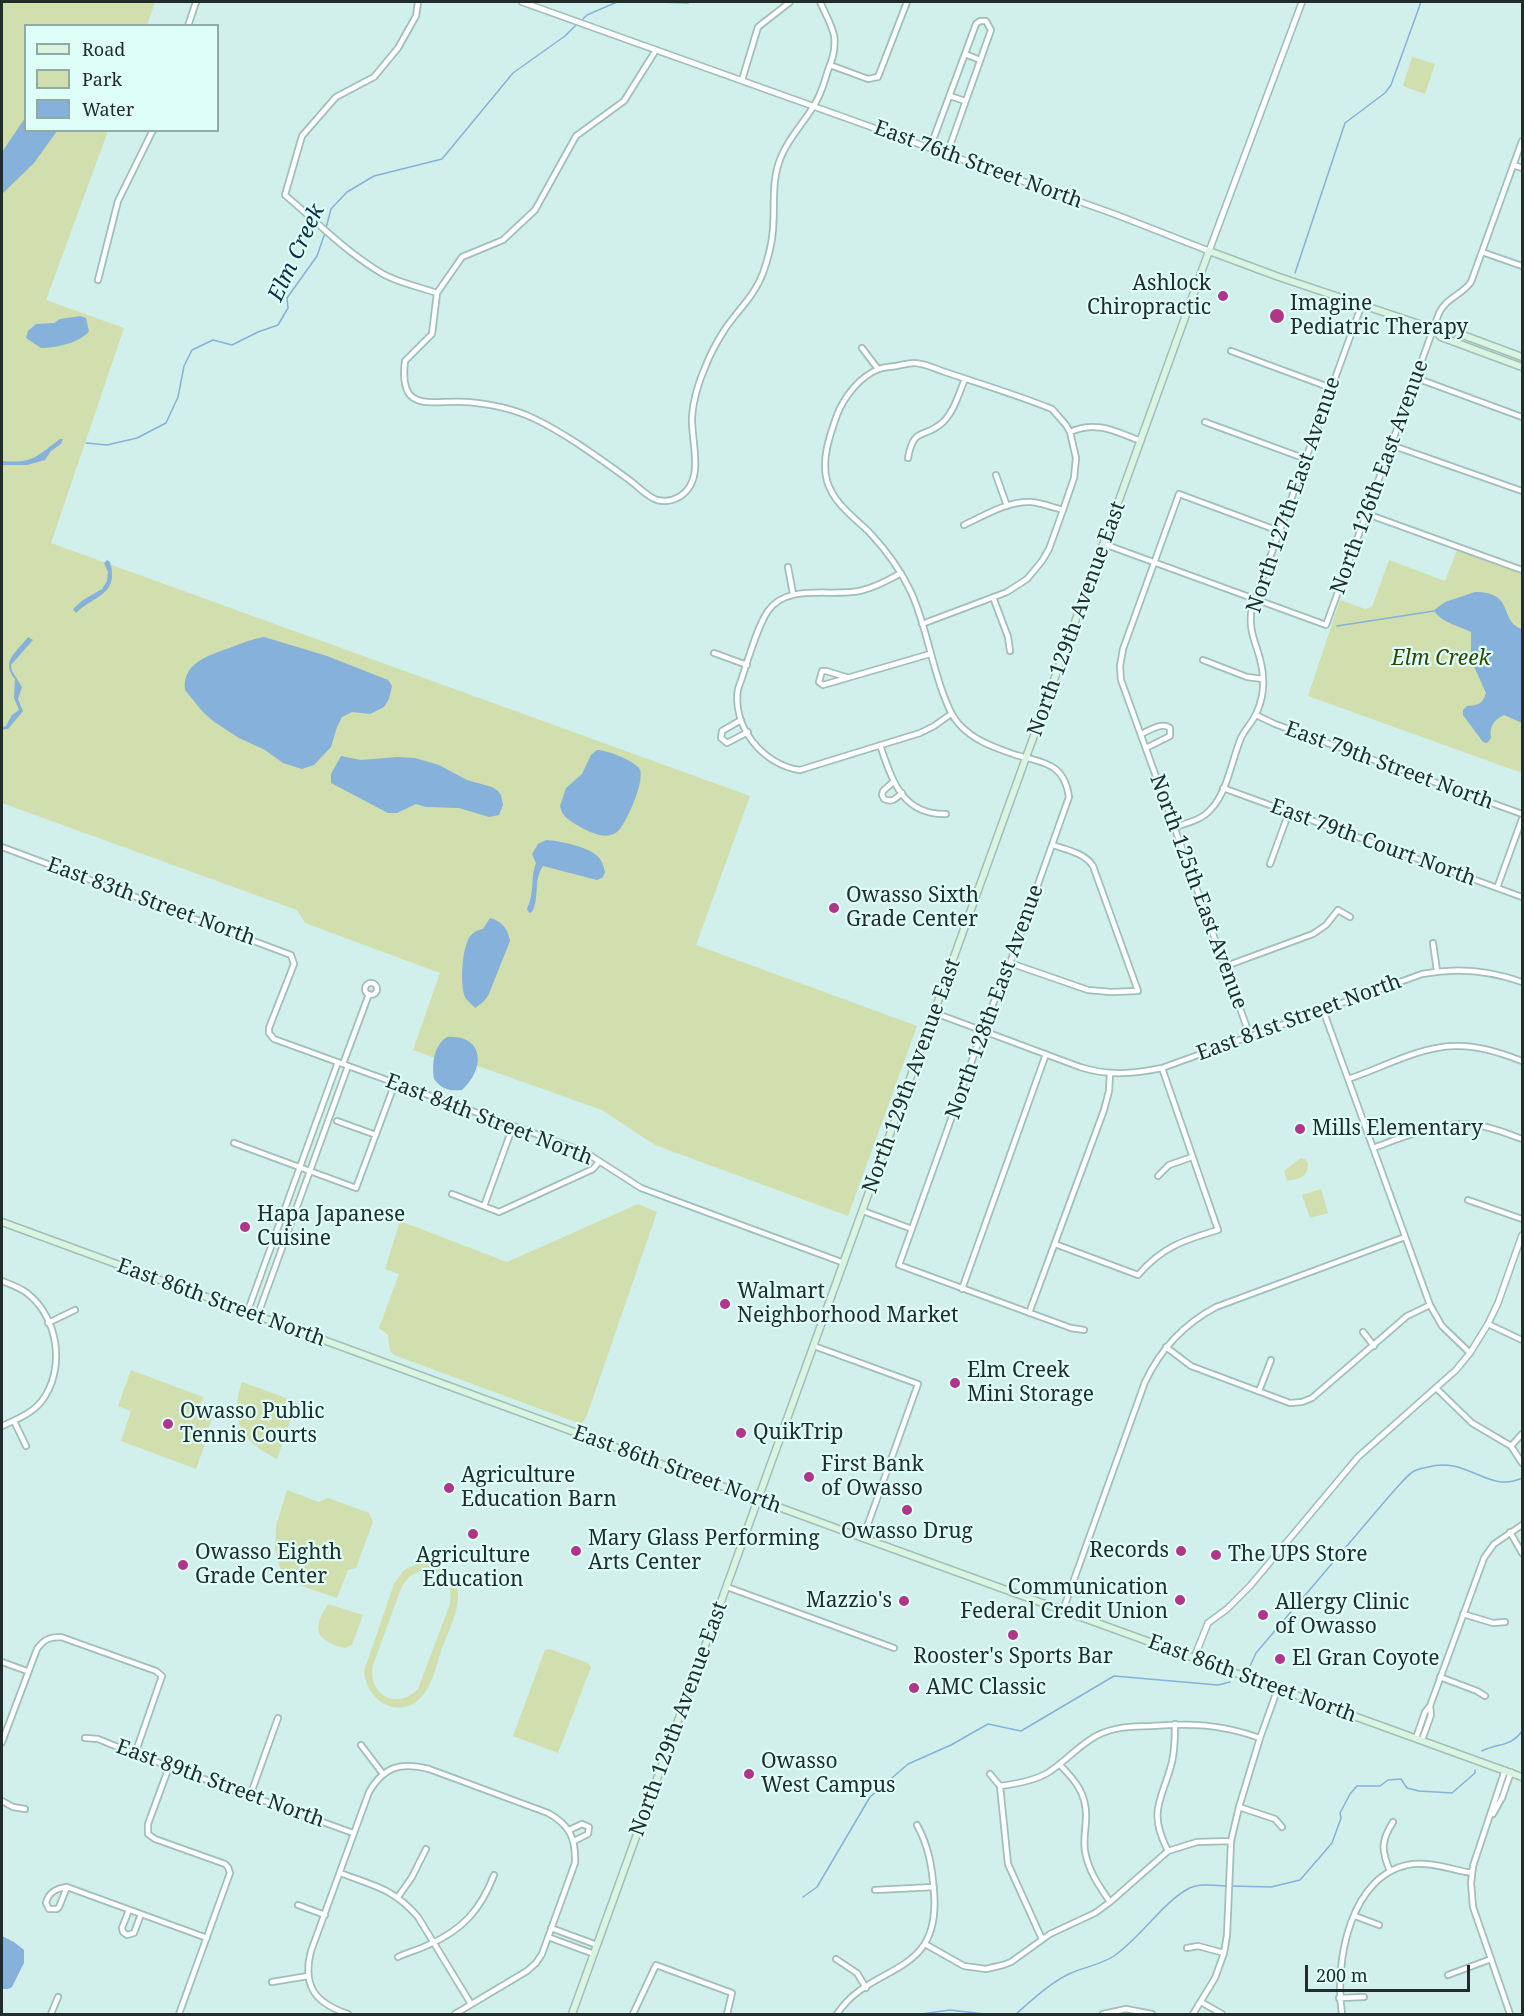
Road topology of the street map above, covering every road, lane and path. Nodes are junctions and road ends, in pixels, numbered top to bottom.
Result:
1 (196, 2) edge
2 (418, 2) edge
3 (522, 2) edge
4 (790, 2) edge
5 (820, 2) edge
6 (907, 2) edge
7 (1302, 2) edge
8 (190, 24) edge
9 (656, 50) junction
10 (965, 54) junction
11 (980, 60) junction
12 (830, 65) junction
13 (742, 80) junction
14 (950, 96) junction
15 (965, 101) junction
16 (814, 106) junction
17 (152, 132) edge
18 (1522, 141) edge
19 (930, 148) junction
20 (947, 154) junction
21 (1513, 165) junction
22 (1522, 168) edge
23 (1209, 251) junction
24 (1482, 252) junction
25 (1522, 266) edge
26 (98, 280) dead end
27 (437, 293) junction
28 (1362, 304) junction
29 (1434, 329) junction
30 (862, 348) dead end
31 (1231, 351) dead end
32 (1522, 357) edge
33 (1522, 367) edge
34 (878, 369) junction
35 (1416, 378) junction
36 (965, 379) junction
37 (1331, 388) junction
38 (1522, 417) edge
39 (1205, 422) dead end
40 (1070, 432) junction
41 (1141, 441) junction
42 (1391, 445) junction
43 (908, 458) dead end
44 (1305, 459) junction
45 (996, 476) dead end
46 (1522, 491) edge
47 (1007, 506) junction
48 (1063, 510) junction
49 (1367, 514) junction
50 (964, 525) dead end
51 (1279, 531) junction
52 (1104, 544) junction
53 (1155, 563) junction
54 (788, 567) dead end
55 (1522, 570) edge
56 (901, 573) junction
57 (793, 594) junction
58 (993, 597) junction
59 (1255, 599) junction
60 (922, 624) junction
61 (1010, 651) dead end
62 (714, 653) dead end
63 (930, 654) junction
64 (1203, 660) dead end
65 (747, 665) junction
66 (846, 677) junction
67 (1263, 679) junction
68 (951, 714) junction
69 (1256, 715) junction
70 (741, 720) junction
71 (748, 732) junction
72 (1141, 734) junction
73 (880, 745) junction
74 (1146, 748) junction
75 (1027, 757) junction
76 (894, 782) junction
77 (1223, 788) junction
78 (902, 794) junction
79 (1289, 812) junction
80 (946, 814) dead end
81 (1522, 817) edge
82 (1174, 827) junction
83 (1053, 845) junction
84 (2, 847) edge
85 (1270, 864) dead end
86 (1497, 888) junction
87 (1522, 897) edge
88 (1350, 917) dead end
89 (1433, 943) dead end
90 (1010, 963) junction
91 (294, 964) joint
92 (1226, 966) junction
93 (1437, 971) junction
94 (1522, 982) edge
95 (369, 994) dead end
96 (1323, 1010) junction
97 (935, 1013) junction
98 (983, 1031) junction
99 (1250, 1036) junction
100 (1046, 1054) junction
101 (1522, 1061) edge
102 (343, 1064) junction
103 (1162, 1068) junction
104 (1110, 1074) junction
105 (1348, 1079) junction
106 (395, 1083) junction
107 (338, 1121) dead end
108 (513, 1126) junction
109 (376, 1135) junction
110 (1522, 1139) edge
111 (234, 1143) dead end
112 (1373, 1148) junction
113 (1192, 1157) junction
114 (599, 1162) junction
115 (299, 1167) junction
116 (310, 1170) junction
117 (1158, 1176) dead end
118 (452, 1194) dead end
119 (1468, 1200) dead end
120 (484, 1206) junction
121 (863, 1211) junction
122 (1522, 1219) edge
123 (2, 1222) edge
124 (912, 1229) junction
125 (1522, 1235) edge
126 (1405, 1237) junction
127 (1055, 1244) junction
128 (844, 1263) junction
129 (2, 1281) edge
130 (962, 1289) junction
131 (1430, 1305) junction
132 (75, 1310) dead end
133 (247, 1313) junction
134 (1029, 1313) junction
135 (257, 1317) junction
136 (48, 1323) junction
137 (1488, 1324) junction
138 (1084, 1330) dead end
139 (1363, 1332) dead end
140 (1522, 1340) edge
141 (814, 1346) junction
142 (1374, 1346) junction
143 (1166, 1347) junction
144 (1470, 1353) junction
145 (1271, 1360) dead end
146 (1436, 1388) junction
147 (1259, 1391) junction
148 (14, 1421) junction
149 (2, 1426) edge
150 (1522, 1434) edge
151 (26, 1446) dead end
152 (1511, 1446) junction
153 (1522, 1463) edge
154 (759, 1499) junction
155 (1522, 1525) edge
156 (1510, 1532) junction
157 (863, 1538) junction
158 (1522, 1553) edge
159 (727, 1587) junction
160 (1063, 1610) junction
161 (1463, 1614) junction
162 (1505, 1622) dead end
163 (894, 1648) dead end
164 (1194, 1658) junction
165 (2, 1662) edge
166 (27, 1671) junction
167 (1440, 1677) junction
168 (1278, 1688) junction
169 (1485, 1696) dead end
170 (278, 1718) dead end
171 (1175, 1724) junction
172 (85, 1738) dead end
173 (1260, 1738) junction
174 (1419, 1739) junction
175 (2, 1742) edge
176 (361, 1745) dead end
177 (135, 1754) junction
178 (1059, 1765) junction
179 (169, 1767) junction
180 (1508, 1771) junction
181 (383, 1774) junction
182 (990, 1774) dead end
183 (1522, 1777) edge
184 (1000, 1786) junction
185 (250, 1796) junction
186 (2, 1801) edge
187 (1239, 1807) junction
188 (25, 1809) dead end
189 (1393, 1822) dead end
190 (916, 1825) dead end
191 (1282, 1827) dead end
192 (570, 1832) junction
193 (354, 1833) junction
194 (574, 1841) junction
195 (1231, 1841) junction
196 (426, 1849) dead end
197 (1168, 1851) junction
198 (1390, 1871) junction
199 (340, 1873) junction
200 (1472, 1873) junction
201 (494, 1875) dead end
202 (67, 1887) junction
203 (934, 1887) junction
204 (875, 1890) dead end
205 (398, 1897) junction
206 (1110, 1902) junction
207 (298, 1905) dead end
208 (129, 1910) junction
209 (141, 1914) junction
210 (325, 1915) junction
211 (1355, 1916) junction
212 (1379, 1925) dead end
213 (551, 1928) junction
214 (548, 1937) junction
215 (207, 1938) junction
216 (1042, 1939) junction
217 (434, 1942) junction
218 (925, 1944) junction
219 (597, 1945) junction
220 (1187, 1948) dead end
221 (1224, 1953) junction
222 (594, 1954) junction
223 (398, 1957) dead end
224 (836, 1959) dead end
225 (1491, 1959) junction
226 (1449, 1975) dead end
227 (308, 1976) junction
228 (272, 1982) dead end
229 (866, 1988) junction
230 (58, 1997) dead end
231 (1364, 1997) dead end
232 (1339, 1998) junction
233 (1201, 2002) junction
234 (471, 2004) junction
235 (51, 2014) edge
236 (179, 2014) edge
237 (348, 2014) edge
238 (455, 2014) edge
239 (572, 2014) edge
240 (633, 2014) edge
241 (727, 2014) edge
242 (837, 2014) edge
243 (1103, 2014) edge
244 (1152, 2014) edge
245 (1193, 2014) edge
246 (1222, 2014) edge
247 (1342, 2014) edge
248 (1510, 2014) edge

1 - 8 street
2 - 27 street
3 - 9 street, East 76th Street North
4 - 13 street
5 - 12 street
6 - 12 street
7 - 23 street, North 129th Avenue East
9 - 13 street, East 76th Street North
9 - 27 street
10 - 11 street
10 - 11 street
10 - 14 street
11 - 15 street
12 - 16 street
13 - 16 street, East 76th Street North
14 - 15 street
14 - 19 street
15 - 20 street
16 - 19 street, East 76th Street North
16 - 27 street
17 - 26 street
18 - 21 street
19 - 20 street, East 76th Street North
20 - 23 street, East 76th Street North
21 - 22 street
21 - 24 street
23 - 28 main road, East 76th Street North
23 - 41 main road, North 129th Avenue East
24 - 25 street
24 - 29 street
28 - 29 main road, East 76th Street North
28 - 37 street, North 127th East Avenue
29 - 32 main road, East 76th Street North
29 - 33 main road, East 76th Street North
29 - 35 street, North 126th East Avenue
30 - 34 street
31 - 37 street
34 - 36 street
34 - 56 street
35 - 38 street
35 - 42 street, North 126th East Avenue
36 - 40 street
36 - 43 street
37 - 44 street, North 127th East Avenue
39 - 44 street
40 - 41 street
40 - 48 street
41 - 52 main road, North 129th Avenue East
42 - 46 street
42 - 49 street, North 126th East Avenue
44 - 51 street, North 127th East Avenue
45 - 47 street
47 - 48 street
47 - 50 street
48 - 58 street
49 - 55 street
49 - 59 street, North 126th East Avenue
51 - 53 street
51 - 59 street, North 127th East Avenue
52 - 53 street
52 - 75 main road, North 129th Avenue East
53 - 59 street
53 - 72 street, North 125th East Avenue
54 - 57 street
56 - 57 street
56 - 60 street
57 - 65 street
58 - 60 street
58 - 61 street
59 - 67 street, North 127th East Avenue
60 - 63 street
62 - 65 street
63 - 66 street
63 - 68 street
64 - 67 street
65 - 70 street
66 - 66 street
67 - 69 street, North 127th East Avenue
68 - 73 street
68 - 75 street, North 128th East Avenue
69 - 77 street, North 127th East Avenue
69 - 81 street, East 79th Street North
70 - 71 street
70 - 71 street
71 - 73 street
72 - 74 street, North 125th East Avenue
72 - 74 street, North 125th East Avenue
73 - 76 street
74 - 82 street, North 125th East Avenue
75 - 83 street, North 128th East Avenue
75 - 97 main road, North 129th Avenue East
76 - 78 street
76 - 78 street
77 - 79 street, East 79th Court North
77 - 82 street, North 127th East Avenue
78 - 80 street
79 - 85 street
79 - 86 street, East 79th Court North
81 - 86 street
82 - 92 street, North 125th East Avenue
83 - 90 street, North 128th East Avenue
83 - 90 street
84 - 91 street, East 83th Street North
86 - 87 street, East 79th Court North
88 - 92 street
89 - 93 street
90 - 98 street, North 128th East Avenue
91 - 102 street, East 84th Street North
92 - 99 street, North 125th East Avenue
93 - 94 street, East 81st Street North
93 - 96 street, East 81st Street North
95 - 102 street
96 - 99 street, East 81st Street North
96 - 105 street
97 - 98 street, East 81st Street North
97 - 121 main road, North 129th Avenue East
98 - 100 street, East 81st Street North
98 - 124 street, North 128th East Avenue
99 - 103 street, East 81st Street North
100 - 104 street, East 81st Street North
100 - 130 street
101 - 105 street
102 - 106 street, East 84th Street North
102 - 115 street
102 - 116 street
103 - 104 street, East 81st Street North
103 - 113 street
104 - 127 street
105 - 112 street
106 - 108 street, East 84th Street North
106 - 109 street
107 - 109 street
108 - 114 street, East 84th Street North
108 - 120 street
109 - 116 street
110 - 112 street
111 - 115 street
112 - 126 street
113 - 117 street
113 - 127 street
114 - 120 street
114 - 128 street, East 84th Street North
115 - 116 street
115 - 133 street
116 - 135 street
118 - 120 street
119 - 122 street
121 - 124 street
121 - 128 main road, North 129th Avenue East
123 - 133 main road, East 86th Street North
124 - 130 street, North 128th East Avenue
125 - 137 street
126 - 131 street
126 - 143 street
127 - 134 street
128 - 141 main road, North 129th Avenue East
129 - 136 street
130 - 134 street
131 - 142 street
131 - 144 street
132 - 136 street
133 - 135 main road, East 86th Street North
134 - 138 street
135 - 154 main road, East 86th Street North
136 - 148 street
137 - 140 street
137 - 144 street
139 - 142 street
141 - 154 main road, North 129th Avenue East
141 - 157 street
142 - 147 street
143 - 147 street
143 - 160 street
144 - 146 street
145 - 147 street
146 - 152 street
146 - 164 street
148 - 149 street
148 - 151 street
150 - 152 street
152 - 153 street
154 - 157 main road, East 86th Street North
154 - 159 main road, North 129th Avenue East
155 - 156 street
156 - 158 street
156 - 161 street
157 - 160 main road, East 86th Street North
159 - 163 street
159 - 219 main road, North 129th Avenue East
160 - 164 main road, East 86th Street North
161 - 162 street
161 - 167 street
164 - 168 main road, East 86th Street North
165 - 166 street
166 - 175 street
166 - 177 street
167 - 169 street
167 - 174 street
168 - 173 street
168 - 174 main road, East 86th Street North
170 - 185 street
171 - 173 street
171 - 178 street
171 - 197 street
172 - 177 street, East 89th Street North
173 - 187 street
174 - 180 main road, East 86th Street North
176 - 181 street
177 - 179 street, East 89th Street North
178 - 184 street
178 - 206 street
179 - 185 street, East 89th Street North
179 - 215 street
180 - 183 main road, East 86th Street North
180 - 200 street
181 - 192 street
181 - 193 street
182 - 184 street
184 - 216 street
185 - 193 street, East 89th Street North
186 - 188 street
187 - 191 street
187 - 195 street
189 - 198 street
190 - 203 street
192 - 194 street
192 - 194 street
193 - 199 street
194 - 213 street
195 - 197 street
195 - 221 street
196 - 205 street
197 - 206 street
198 - 200 street
198 - 211 street
199 - 205 street
199 - 210 street
200 - 225 street
201 - 217 street
202 - 202 street
202 - 208 street
203 - 204 street
203 - 218 street
205 - 217 street
206 - 216 street
207 - 210 street
208 - 209 street
208 - 209 street
209 - 215 street
210 - 227 street
211 - 212 street
211 - 232 street
213 - 214 street
213 - 219 street
214 - 222 street
214 - 234 street
215 - 236 street
216 - 218 street
217 - 223 street
217 - 234 street
218 - 229 street
219 - 222 main road, North 129th Avenue East
220 - 221 street
221 - 233 street
222 - 239 main road, North 129th Avenue East
224 - 229 street
225 - 226 street
225 - 248 street
227 - 228 street
227 - 237 street
229 - 242 street
230 - 235 street
231 - 232 street
232 - 247 street
233 - 245 street
233 - 246 street
234 - 238 street
240 - 241 street
243 - 244 street

